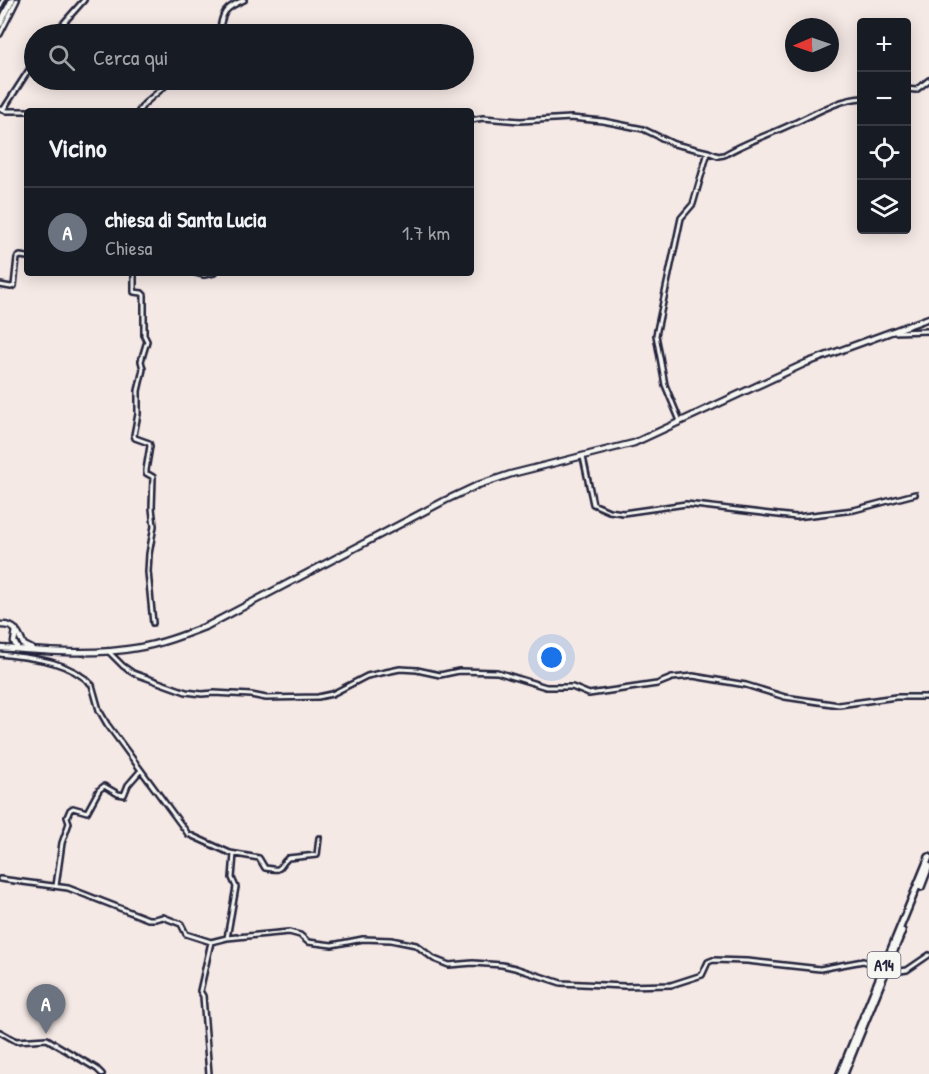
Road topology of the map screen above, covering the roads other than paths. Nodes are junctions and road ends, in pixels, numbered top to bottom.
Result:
1 (3, 0) edge
2 (10, 0) edge
3 (17, 0) edge
4 (84, 0) edge
5 (244, 0) edge
6 (0, 6) edge
7 (0, 17) edge
8 (0, 24) edge
9 (63, 24) edge
10 (220, 24) edge
11 (0, 34) edge
12 (24, 77) edge
13 (929, 80) edge
14 (160, 90) edge
15 (911, 90) edge
16 (857, 99) edge
17 (141, 108) edge
18 (2, 109) edge
19 (24, 111) edge
20 (474, 120) edge
21 (708, 152) junction
22 (24, 256) edge
23 (134, 276) edge
24 (0, 285) edge
25 (929, 318) edge
26 (929, 331) edge
27 (891, 332) junction
28 (680, 423) junction
29 (583, 457) junction
30 (915, 494) dead end
31 (153, 623) dead end
32 (0, 625) edge
33 (16, 630) junction
34 (22, 640) junction
35 (15, 642) junction
36 (3, 648) edge
37 (18, 649) junction
38 (37, 650) junction
39 (108, 651) junction
40 (0, 654) edge
41 (929, 697) edge
42 (141, 770) junction
43 (319, 838) dead end
44 (234, 854) junction
45 (929, 857) edge
46 (929, 866) edge
47 (0, 879) edge
48 (56, 886) junction
49 (227, 938) junction
50 (211, 942) junction
51 (929, 955) edge
52 (0, 1032) edge
53 (102, 1074) edge
54 (209, 1074) edge
55 (842, 1074) edge

1 - 6 street
2 - 7 highway
2 - 8 highway
3 - 11 street
4 - 9 street
5 - 10 street
12 - 18 street
13 - 15 street
14 - 17 street
16 - 21 street
18 - 19 street
20 - 21 street
21 - 28 street
22 - 24 street
23 - 31 street
25 - 27 main road
26 - 27 street
27 - 28 main road
28 - 29 main road
29 - 30 street
29 - 39 main road
32 - 33 main road
33 - 34 main road
33 - 35 main road
34 - 37 main road
34 - 38 main road
35 - 36 main road
35 - 37 main road
36 - 37 main road
37 - 38 main road
38 - 39 main road
39 - 41 street
40 - 42 street
42 - 44 street
42 - 48 street
43 - 44 street
44 - 49 street
45 - 55 highway, A14
46 - 55 highway, A14
47 - 48 street
48 - 50 street
49 - 50 street
49 - 51 street, bridge
50 - 54 street
52 - 53 street

